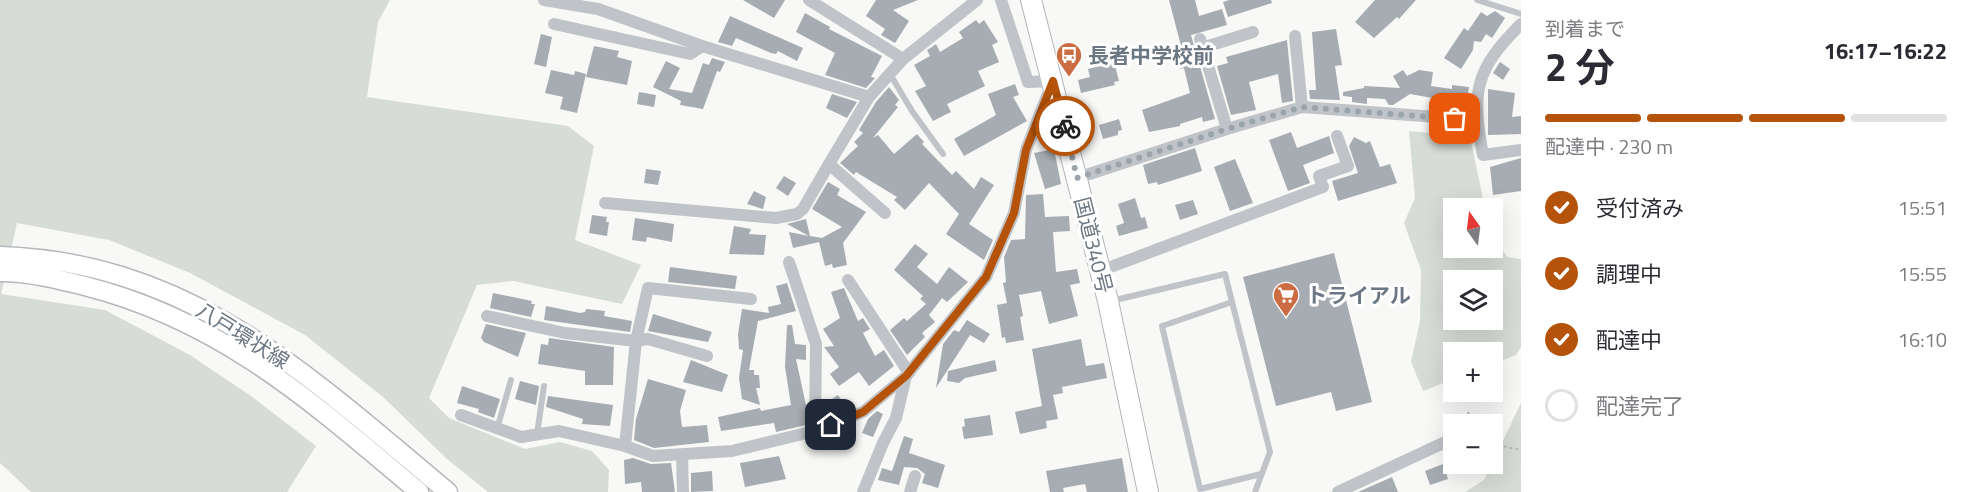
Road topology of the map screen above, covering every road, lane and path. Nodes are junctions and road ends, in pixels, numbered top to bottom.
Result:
1 (544, 0) edge
2 (809, 0) edge
3 (977, 0) edge
4 (1001, 0) edge
5 (1031, 0) edge
6 (1477, 0) edge
7 (1521, 14) edge
8 (554, 24) dead end
9 (1521, 24) edge
10 (1253, 32) dead end
11 (1295, 36) dead end
12 (702, 46) junction
13 (903, 58) junction
14 (890, 73) junction
15 (1053, 81) junction
16 (869, 97) junction
17 (1302, 107) junction
18 (1476, 120) junction
19 (1227, 129) junction
20 (1337, 136) dead end
21 (1521, 150) edge
22 (943, 154) dead end
23 (829, 164) junction
24 (1077, 178) junction
25 (605, 203) dead end
26 (885, 213) dead end
27 (0, 255) edge
28 (789, 262) dead end
29 (58, 269) junction
30 (1100, 271) junction
31 (0, 272) edge
32 (848, 280) dead end
33 (752, 299) dead end
34 (1108, 301) junction
35 (1232, 302) junction
36 (487, 316) dead end
37 (636, 341) junction
38 (707, 356) dead end
39 (907, 375) junction
40 (511, 380) dead end
41 (544, 386) dead end
42 (461, 415) dead end
43 (497, 429) junction
44 (815, 432) junction
45 (537, 434) junction
46 (1443, 444) edge
47 (625, 446) junction
48 (1503, 446) edge
49 (1521, 450) edge
50 (682, 455) junction
51 (1261, 474) junction
52 (915, 476) dead end
53 (1363, 487) edge
54 (419, 492) edge
55 (448, 492) edge
56 (683, 492) edge
57 (863, 492) edge
58 (910, 492) edge
59 (1148, 492) edge
60 (1254, 492) edge
61 (1338, 492) edge

1 - 12 street
2 - 13 street
3 - 13 street
4 - 15 street
5 - 15 highway, 国道340号
6 - 7 lane
8 - 12 street
9 - 18 street
10 - 19 street
11 - 17 street
12 - 16 street
13 - 14 street
14 - 16 street
14 - 22 lane
15 - 24 highway, 国道340号
15 - 39 street
16 - 23 street
17 - 18 street
17 - 19 street
18 - 21 street
19 - 24 street
20 - 30 street
23 - 25 street
23 - 26 street
24 - 30 highway, 国道340号
27 - 29 main road, 八戸環状線
28 - 44 street
29 - 31 main road, 八戸環状線
29 - 54 main road, 八戸環状線
29 - 55 main road, 八戸環状線
30 - 34 highway, 国道340号
32 - 39 street
33 - 37 street
34 - 35 lane
34 - 59 highway, 国道340号
35 - 51 lane
35 - 51 lane
36 - 37 street
37 - 38 street
37 - 47 street
39 - 44 street
39 - 57 street
40 - 43 lane
41 - 45 lane
42 - 43 street
43 - 45 street
44 - 50 street
45 - 47 street
46 - 53 street
47 - 50 street
48 - 49 path
50 - 56 street
51 - 60 lane
52 - 58 street
53 - 61 street

